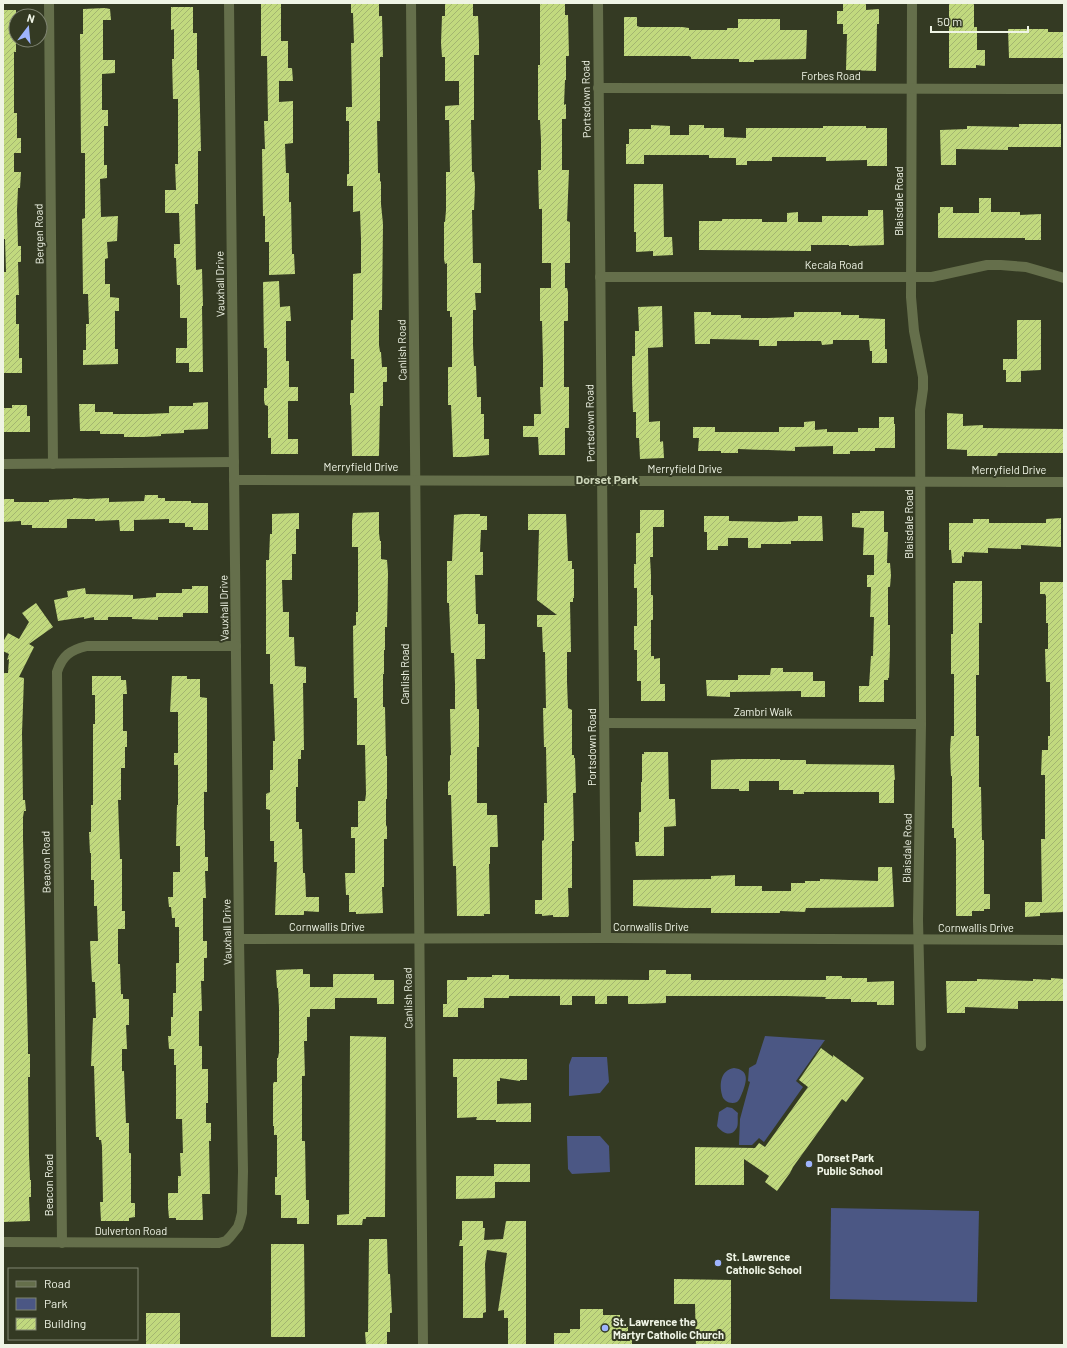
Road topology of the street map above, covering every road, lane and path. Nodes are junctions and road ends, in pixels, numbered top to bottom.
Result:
1 (49, 3) edge
2 (229, 3) edge
3 (411, 3) edge
4 (598, 3) edge
5 (912, 3) edge
6 (598, 88) junction
7 (912, 88) junction
8 (1064, 89) edge
9 (600, 277) junction
10 (911, 277) junction
11 (1064, 278) edge
12 (234, 462) junction
13 (3, 464) edge
14 (53, 464) junction
15 (415, 479) junction
16 (234, 480) junction
17 (602, 481) junction
18 (920, 482) junction
19 (1064, 482) edge
20 (236, 646) junction
21 (604, 723) junction
22 (921, 724) junction
23 (419, 938) junction
24 (606, 938) junction
25 (239, 939) junction
26 (919, 940) junction
27 (1064, 940) edge
28 (921, 1046) dead end
29 (242, 1213) joint
30 (3, 1242) edge
31 (62, 1243) junction
32 (423, 1345) edge

1 - 14 street, Bergen Road
2 - 12 street, Vauxhall Drive
3 - 15 street, Canlish Road
4 - 6 street, Portsdown Road
5 - 7 street, Blaisdale Road
6 - 7 street, Forbes Road
6 - 9 street, Portsdown Road
7 - 8 street, Forbes Road
7 - 10 street, Blaisdale Road
9 - 10 street, Kecala Road
9 - 17 street, Portsdown Road
10 - 11 street, Kecala Road
10 - 18 street, Blaisdale Road
12 - 14 street
12 - 16 street, Vauxhall Drive
13 - 14 street
15 - 16 street, Merryfield Drive
15 - 17 street, Merryfield Drive
15 - 23 street, Canlish Road
16 - 20 street, Vauxhall Drive
17 - 18 street, Merryfield Drive
17 - 21 street, Portsdown Road
18 - 19 street, Merryfield Drive
18 - 22 street, Blaisdale Road
20 - 25 street, Vauxhall Drive
20 - 31 street, Beacon Road
21 - 22 street, Zambri Walk
21 - 24 street, Portsdown Road
22 - 26 street, Blaisdale Road
23 - 24 street, Cornwallis Drive
23 - 25 street, Cornwallis Drive
23 - 32 street, Canlish Road
24 - 26 street, Cornwallis Drive
25 - 29 street, Vauxhall Drive
26 - 27 street, Cornwallis Drive
26 - 28 street, Blaisdale Road
29 - 31 street, Dulverton Road
30 - 31 street, Dulverton Road

